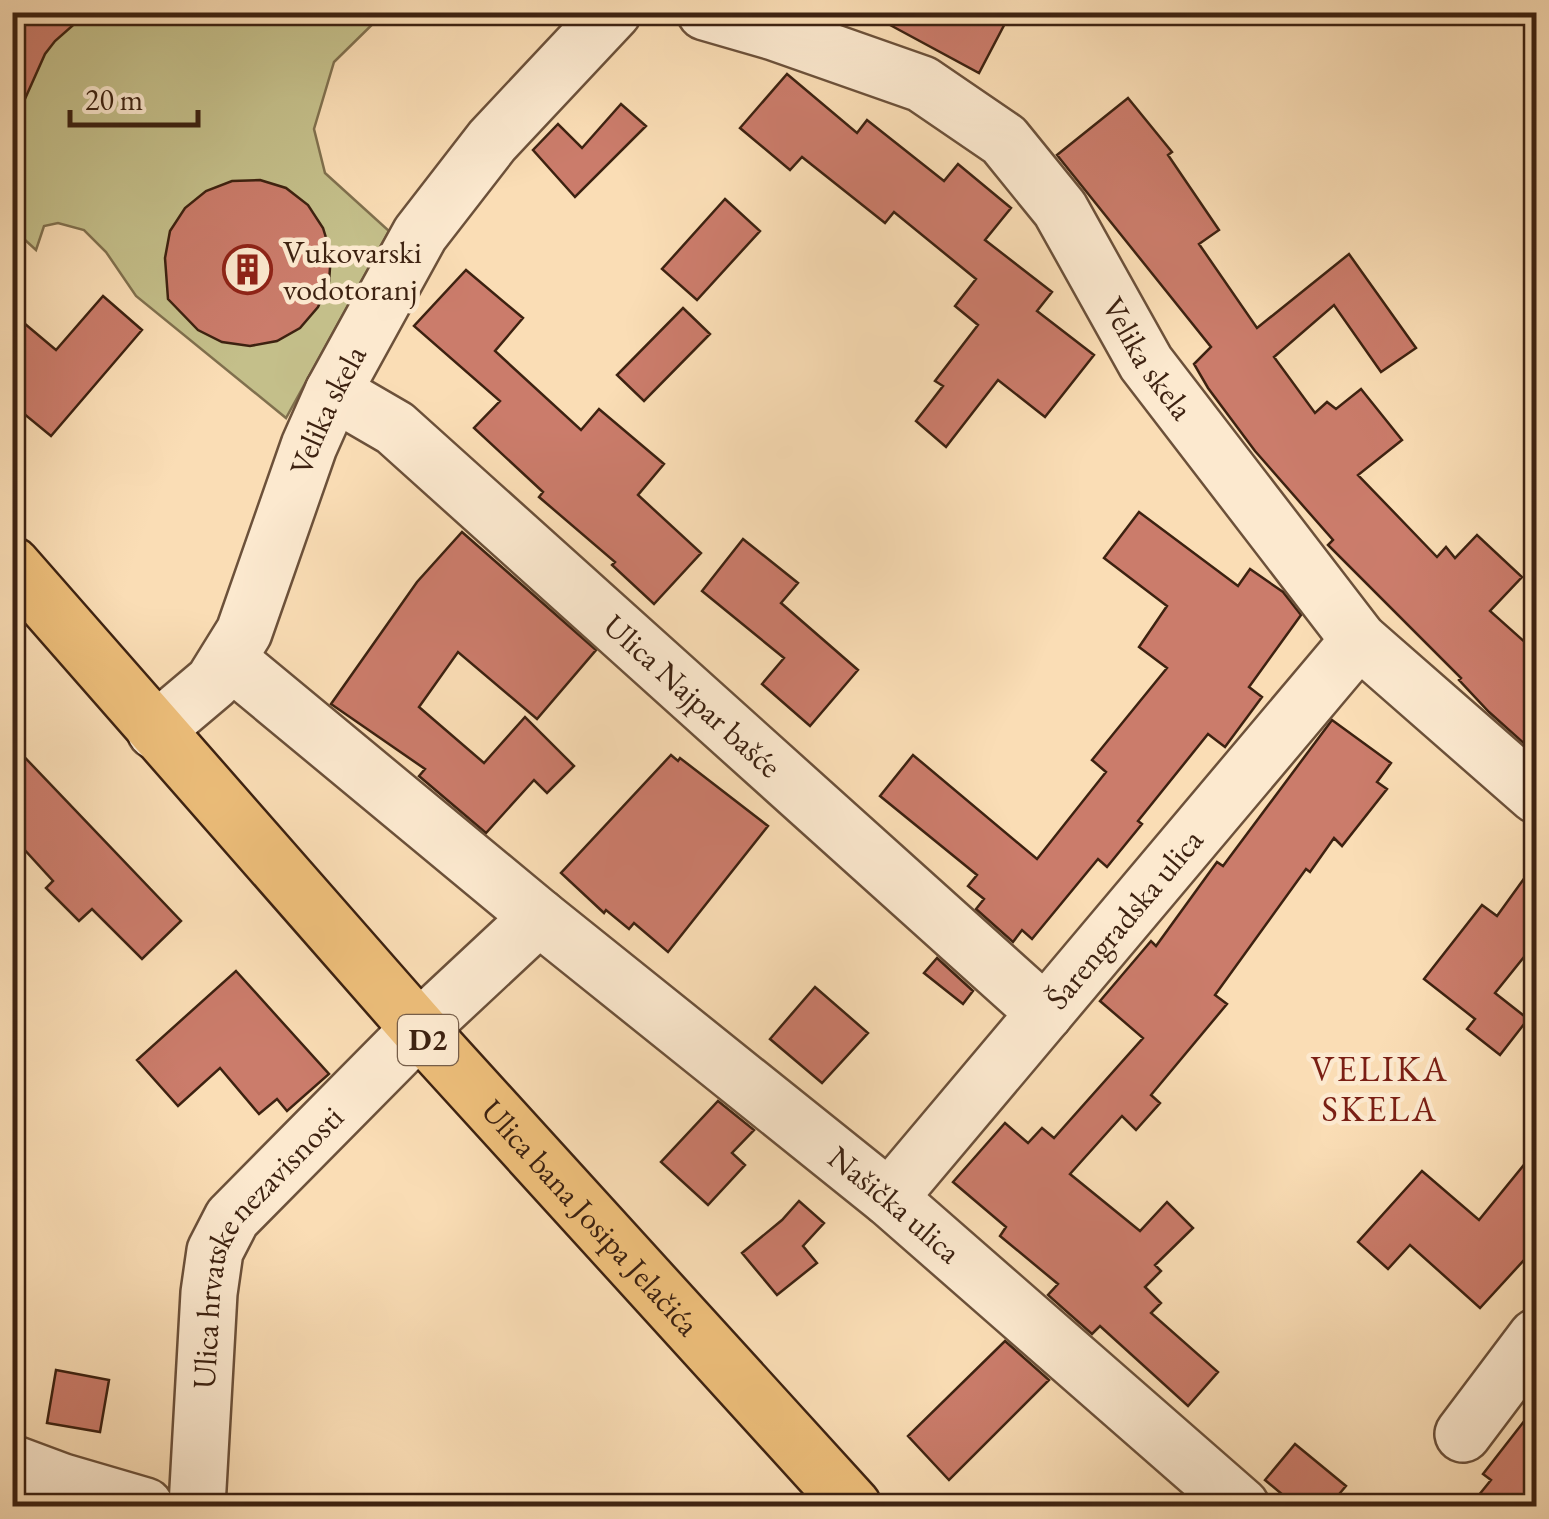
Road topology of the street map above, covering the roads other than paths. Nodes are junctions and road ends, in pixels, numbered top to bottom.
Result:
1 (613, 12) edge
2 (706, 12) edge
3 (333, 392) junction
4 (12, 565) edge
5 (1359, 640) junction
6 (229, 660) junction
7 (155, 731) junction
8 (1536, 795) edge
9 (539, 917) junction
10 (1045, 1013) junction
11 (418, 1029) junction
12 (889, 1198) junction
13 (1536, 1337) edge
14 (1463, 1434) dead end
15 (12, 1463) edge
16 (145, 1506) edge
17 (197, 1506) edge
18 (853, 1506) edge
19 (1240, 1506) edge

1 - 3 street, Velika skela
2 - 5 street, Velika skela
3 - 6 street, Velika skela
3 - 10 street, Ulica Najpar bašće
4 - 7 main road, Ulica bana Josipa Jelačića / D2
5 - 8 street, Velika skela
5 - 10 street, Šarengradska ulica
6 - 7 street, Velika skela
6 - 9 street, Našička ulica
7 - 11 main road, Ulica bana Josipa Jelačića / D2
9 - 11 street
9 - 12 street, Našička ulica
10 - 12 street, Šarengradska ulica
11 - 17 street, Ulica hrvatske nezavisnosti
11 - 18 main road, Ulica bana Josipa Jelačića / D2
12 - 19 street, Našička ulica
13 - 14 street
15 - 16 street

